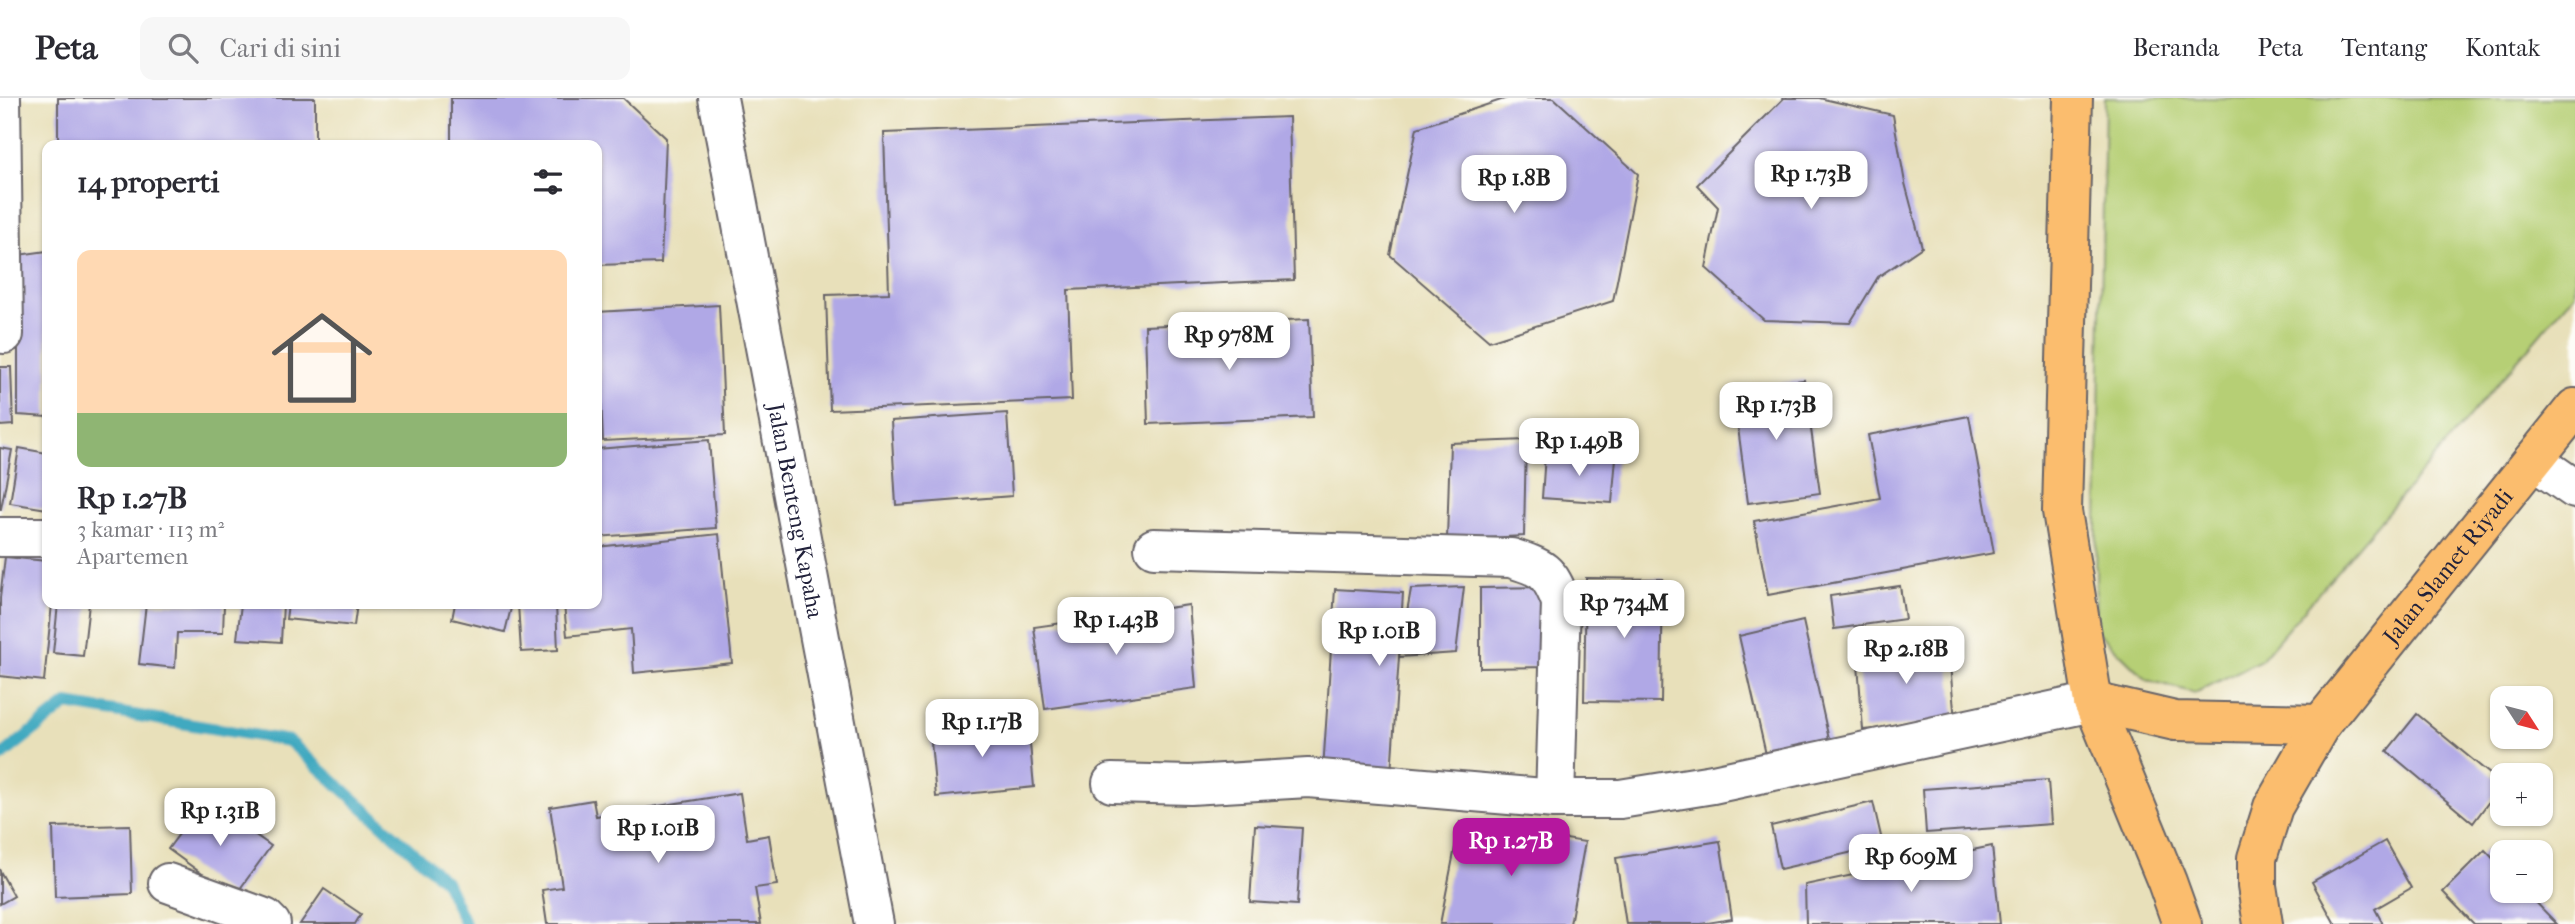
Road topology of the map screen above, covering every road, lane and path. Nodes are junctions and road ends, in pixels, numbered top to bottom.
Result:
1 (1, 98) edge
2 (718, 98) edge
3 (2073, 98) edge
4 (4, 334) dead end
5 (2575, 408) edge
6 (2533, 460) junction
7 (2575, 489) edge
8 (0, 537) edge
9 (42, 537) edge
10 (1154, 548) dead end
11 (2093, 702) junction
12 (2321, 724) junction
13 (1112, 783) dead end
14 (1555, 799) junction
15 (168, 883) dead end
16 (271, 924) edge
17 (874, 924) edge
18 (2182, 924) edge
19 (2263, 924) edge

1 - 4 street
2 - 17 street, Jalan Benteng Kapaha
3 - 11 main road
5 - 6 main road, Jalan Slamet Riyadi
6 - 7 street
6 - 12 main road, Jalan Slamet Riyadi
8 - 9 street
10 - 14 street
11 - 12 main road
11 - 14 street
11 - 18 main road
12 - 19 main road, Jalan Slamet Riyadi
13 - 14 street
15 - 16 street

